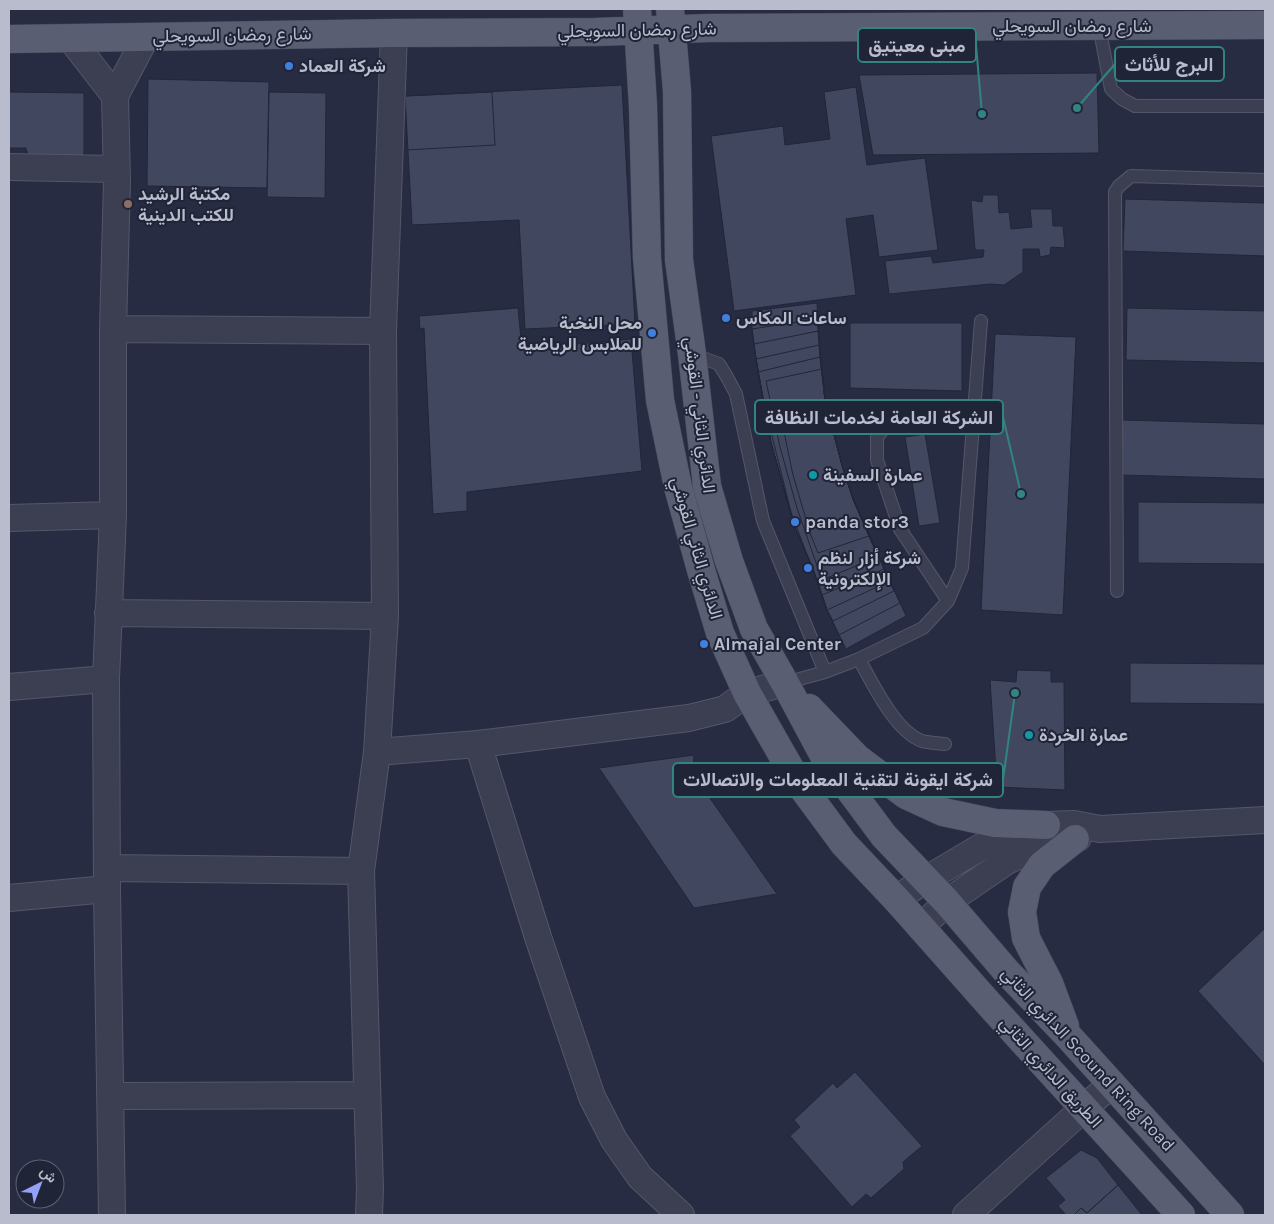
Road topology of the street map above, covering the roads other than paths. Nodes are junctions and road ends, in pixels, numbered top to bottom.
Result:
1 (671, 19) edge
2 (638, 20) edge
3 (1265, 25) edge
4 (1099, 26) junction
5 (394, 33) junction
6 (146, 37) junction
7 (70, 38) junction
8 (9, 39) edge
9 (115, 96) junction
10 (1265, 106) edge
11 (9, 167) edge
12 (116, 169) junction
13 (1265, 180) edge
14 (981, 321) dead end
15 (113, 328) junction
16 (383, 331) junction
17 (692, 354) junction
18 (973, 427) junction
19 (113, 515) junction
20 (9, 518) edge
21 (1117, 591) dead end
22 (948, 601) junction
23 (108, 613) junction
24 (385, 616) junction
25 (859, 659) junction
26 (825, 672) junction
27 (106, 680) junction
28 (785, 683) junction
29 (9, 687) edge
30 (747, 693) junction
31 (478, 744) junction
32 (945, 744) dead end
33 (376, 752) junction
34 (1265, 820) edge
35 (1046, 825) junction
36 (1087, 834) junction
37 (361, 871) junction
38 (107, 878) junction
39 (925, 880) junction
40 (9, 898) edge
41 (896, 899) junction
42 (948, 902) junction
43 (921, 927) junction
44 (1069, 1037) junction
45 (1112, 1084) junction
46 (367, 1095) junction
47 (111, 1096) junction
48 (1084, 1108) junction
49 (668, 1211) edge
50 (112, 1215) edge
51 (369, 1215) edge
52 (966, 1215) edge
53 (1181, 1215) edge
54 (1230, 1215) edge

1 - 2 main road, شارع رمضان السويحلي
1 - 4 main road, شارع رمضان السويحلي
1 - 17 main road, الدائري الثاني - القوشي
2 - 5 main road, شارع رمضان السويحلي
2 - 30 main road, الدائري الثاني القوشي
3 - 4 main road, شارع رمضان السويحلي
4 - 10 lane
5 - 6 main road, شارع رمضان السويحلي
5 - 16 street
6 - 7 main road, شارع رمضان السويحلي
6 - 9 street
7 - 8 main road, شارع رمضان السويحلي
7 - 9 street
9 - 12 street
11 - 12 street
12 - 15 street
13 - 21 lane
14 - 18 lane
15 - 16 street
15 - 19 street
16 - 24 street
17 - 26 lane
17 - 28 main road, الدائري الثاني - القوشي
18 - 22 lane
18 - 22 lane
19 - 20 street
19 - 23 street
22 - 25 lane
23 - 24 street
23 - 27 street
24 - 33 street
25 - 26 lane
25 - 32 lane
26 - 28 lane
27 - 29 street
27 - 38 street
28 - 30 street
28 - 35 main road
28 - 39 main road, الدائري الثاني - القوشي
30 - 31 street
30 - 41 main road, الدائري الثاني القوشي
31 - 33 street
31 - 49 street
33 - 37 street
34 - 36 street
35 - 36 street
35 - 39 street
36 - 42 street
36 - 44 main road
37 - 38 street
37 - 46 street
38 - 40 street
38 - 47 street
39 - 41 street
39 - 42 main road, الدائري الثاني - القوشي
41 - 43 main road, الدائري الثاني القوشي
42 - 43 street
42 - 44 main road, الدائري الثاني Scound Ring Road
43 - 48 main road, الطريق الدائري الثاني
44 - 45 main road, الدائري الثاني Scound Ring Road
45 - 48 street
45 - 54 main road, الدائري الثاني Scound Ring Road
46 - 47 street
46 - 51 street
47 - 50 street
48 - 52 street
48 - 53 main road, الطريق الدائري الثاني

